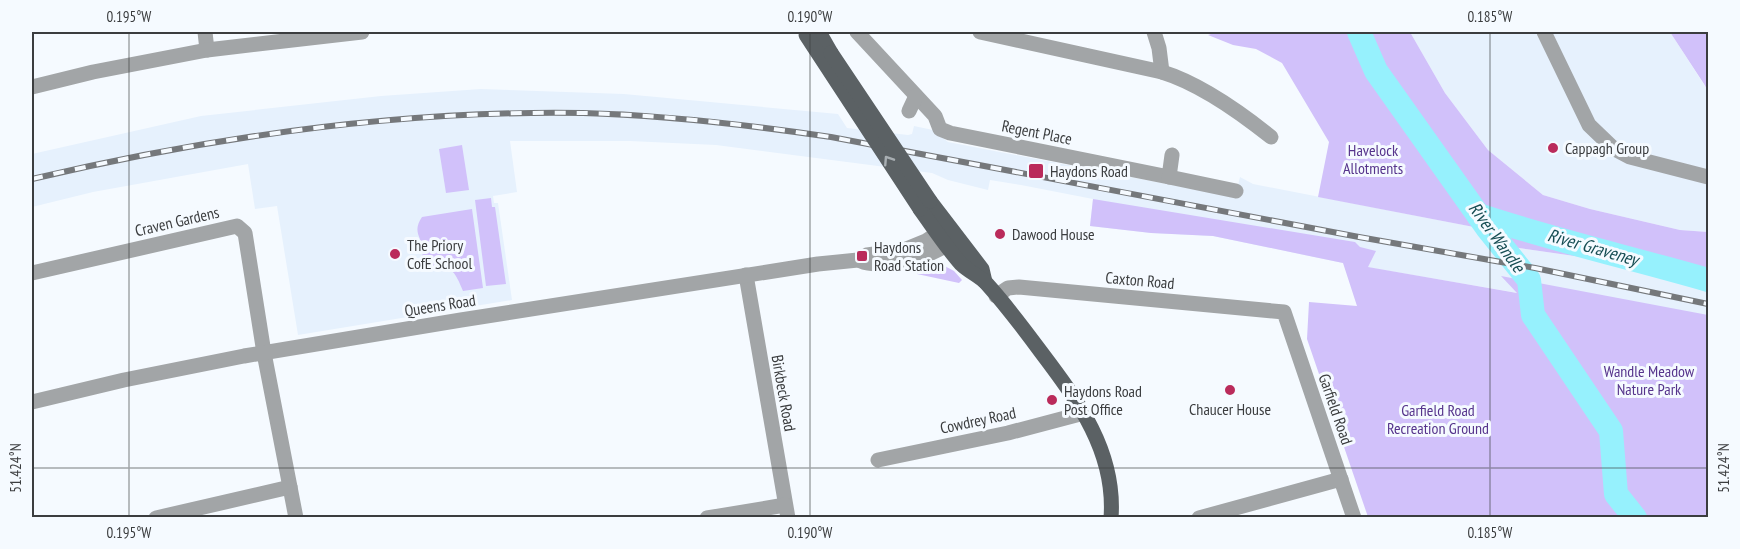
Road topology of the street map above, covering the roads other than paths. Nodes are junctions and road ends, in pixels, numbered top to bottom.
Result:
1 (205, 32) edge
2 (362, 32) edge
3 (857, 32) edge
4 (982, 32) edge
5 (1154, 32) edge
6 (1544, 32) edge
7 (809, 33) edge
8 (207, 50) junction
9 (1162, 72) junction
10 (32, 87) edge
11 (916, 96) junction
12 (909, 111) dead end
13 (1271, 137) dead end
14 (1172, 155) dead end
15 (1169, 177) junction
16 (1708, 177) edge
17 (1236, 191) dead end
18 (948, 236) junction
19 (32, 273) edge
20 (746, 275) junction
21 (996, 296) junction
22 (1284, 312) joint
23 (264, 353) junction
24 (32, 402) edge
25 (1084, 413) junction
26 (878, 460) dead end
27 (1341, 479) junction
28 (290, 487) junction
29 (787, 511) edge
30 (156, 518) edge
31 (296, 518) edge
32 (707, 518) edge
33 (1111, 518) edge
34 (1199, 518) edge
35 (1354, 518) edge

1 - 8 street
2 - 8 street
3 - 11 street, Regent Place
4 - 9 street
5 - 9 street
6 - 16 street
7 - 18 main road, bridge
8 - 10 street
9 - 13 street
11 - 12 street
11 - 15 street, Regent Place
14 - 15 street
15 - 17 street, Regent Place
18 - 20 street, Queens Road
18 - 21 main road
19 - 23 street, Craven Gardens
20 - 23 street, Queens Road
20 - 29 street, Birkbeck Road
21 - 22 street, Caxton Road
21 - 25 main road
22 - 27 street, Garfield Road
23 - 24 street, Queens Road
23 - 28 street
25 - 26 street, Cowdrey Road
25 - 33 main road
27 - 34 street
27 - 35 street, Garfield Road
28 - 30 street
28 - 31 street
29 - 32 street

